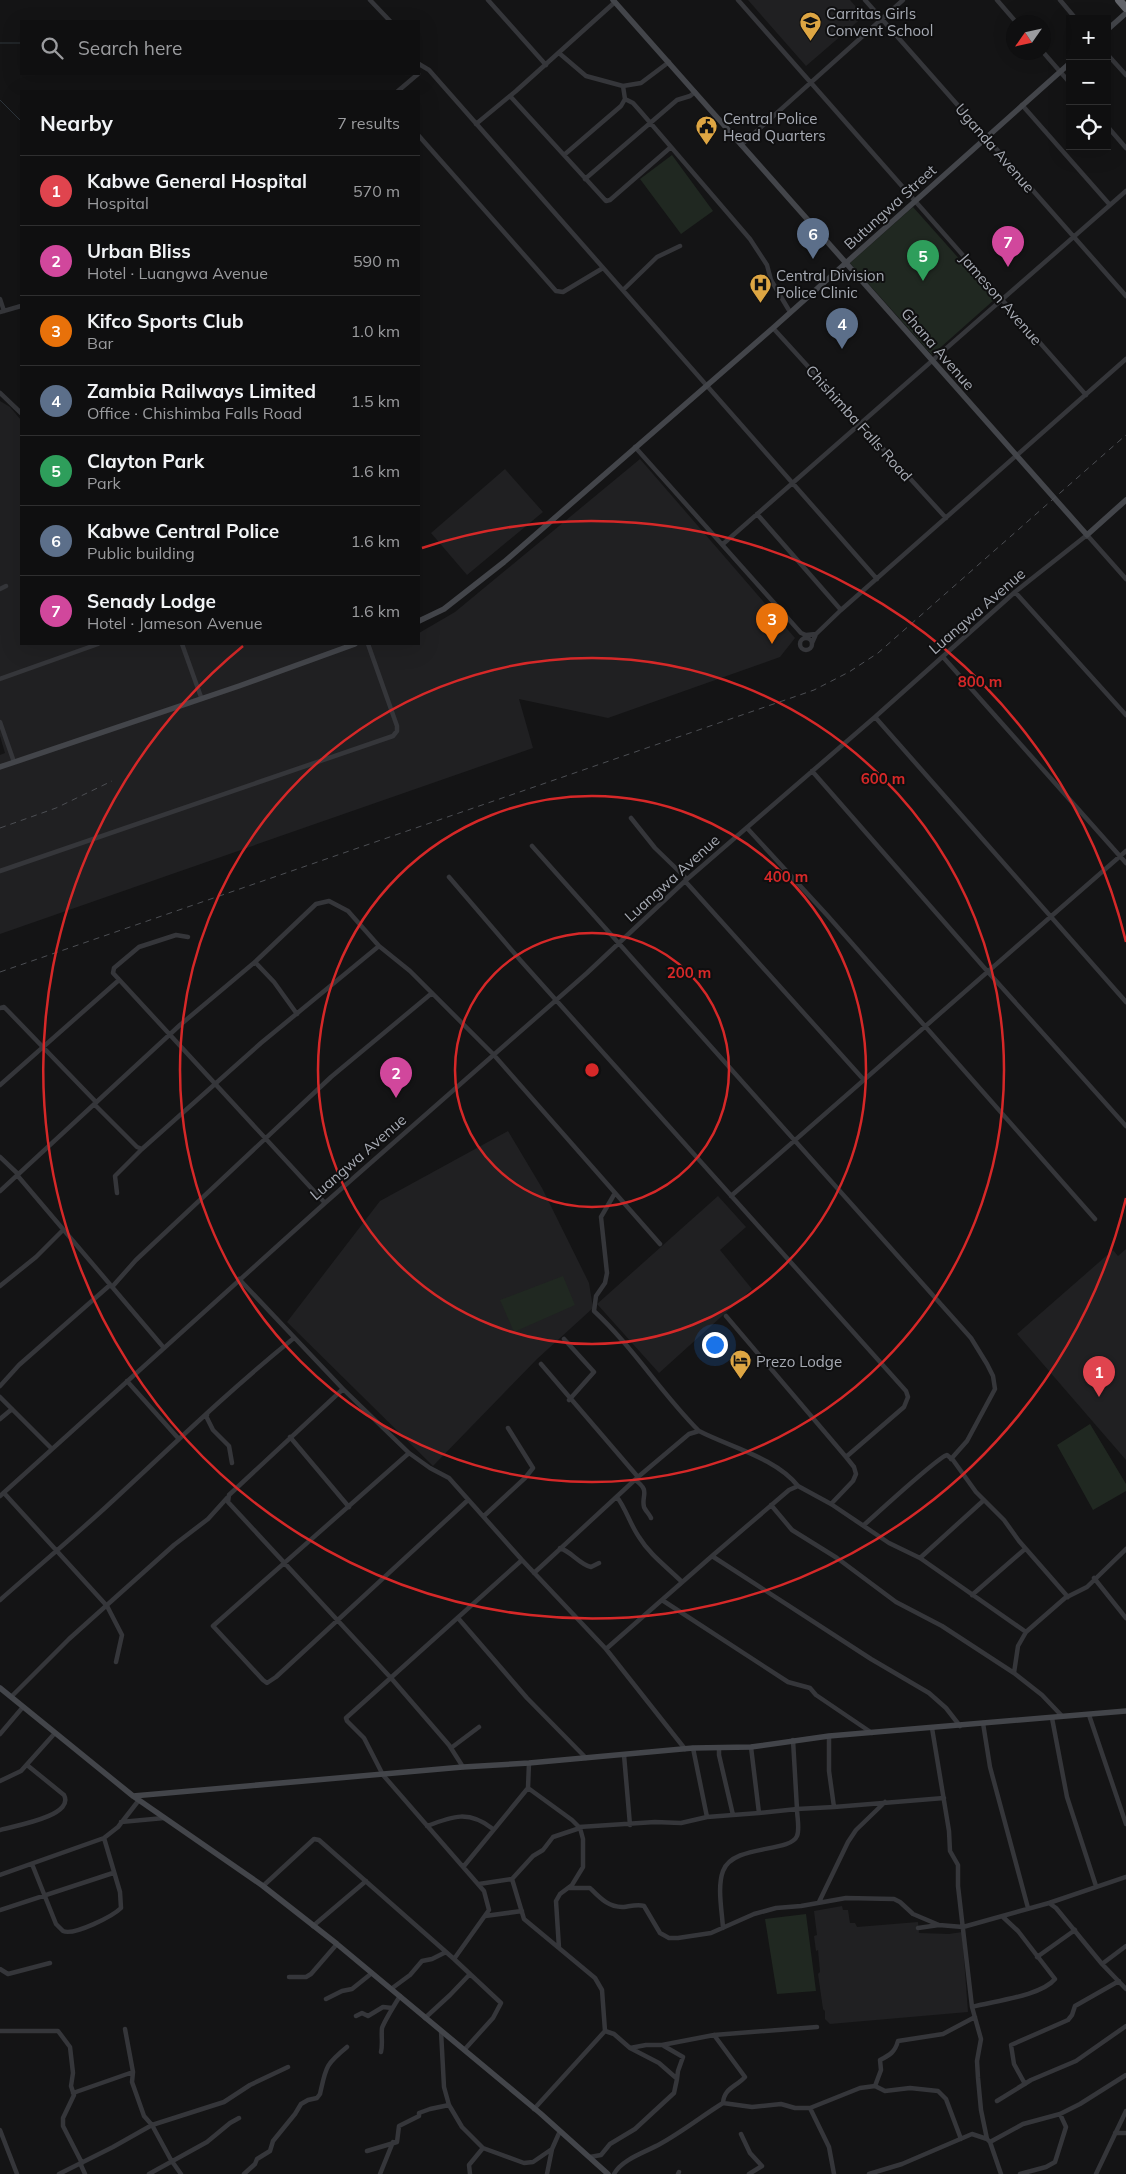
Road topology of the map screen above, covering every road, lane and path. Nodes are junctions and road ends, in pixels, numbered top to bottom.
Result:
1 (370, 0) edge
2 (488, 0) edge
3 (738, 0) edge
4 (865, 0) edge
5 (903, 0) edge
6 (996, 0) edge
7 (1060, 0) edge
8 (1119, 0) edge
9 (616, 1) edge
10 (1126, 8) edge
11 (1126, 13) edge
12 (1010, 15) edge
13 (1073, 15) edge
14 (882, 19) junction
15 (389, 20) edge
16 (1111, 26) edge
17 (560, 53) junction
18 (1111, 58) edge
19 (1050, 60) edge
20 (668, 62) junction
21 (420, 65) edge
22 (546, 65) junction
23 (1066, 67) edge
24 (429, 70) junction
25 (420, 72) edge
26 (1060, 72) junction
27 (416, 75) edge
28 (1126, 75) edge
29 (1066, 79) edge
30 (810, 83) junction
31 (623, 86) junction
32 (399, 90) edge
33 (695, 92) junction
34 (510, 96) junction
35 (625, 99) junction
36 (1022, 105) junction
37 (650, 123) junction
38 (476, 124) junction
39 (1111, 131) edge
40 (420, 137) edge
41 (986, 137) junction
42 (741, 145) junction
43 (671, 147) junction
44 (1126, 148) edge
45 (564, 155) junction
46 (585, 179) junction
47 (1126, 191) edge
48 (915, 202) junction
49 (1110, 205) junction
50 (1074, 237) junction
51 (680, 246) dead end
52 (846, 263) junction
53 (603, 268) junction
54 (623, 290) junction
55 (1126, 296) edge
56 (0, 300) edge
57 (1002, 300) junction
58 (20, 306) edge
59 (2, 312) edge
60 (790, 312) junction
61 (773, 328) junction
62 (1126, 359) edge
63 (932, 361) junction
64 (705, 385) junction
65 (0, 393) edge
66 (1086, 395) junction
67 (20, 412) edge
68 (860, 424) junction
69 (635, 447) junction
70 (1016, 456) junction
71 (793, 483) junction
72 (1126, 500) edge
73 (757, 514) junction
74 (946, 518) junction
75 (1087, 534) junction
76 (722, 544) junction
77 (877, 579) junction
78 (1126, 579) edge
79 (6, 586) dead end
80 (0, 590) edge
81 (1015, 592) junction
82 (841, 610) junction
83 (420, 621) edge
84 (814, 634) junction
85 (802, 637) junction
86 (812, 643) junction
87 (95, 645) edge
88 (182, 645) edge
89 (352, 645) edge
90 (368, 645) edge
91 (943, 657) junction
92 (0, 679) edge
93 (201, 697) junction
94 (1126, 715) edge
95 (875, 717) junction
96 (0, 722) edge
97 (14, 762) junction
98 (0, 767) edge
99 (812, 770) junction
100 (632, 818) dead end
101 (748, 828) junction
102 (532, 846) dead end
103 (1126, 851) edge
104 (1120, 856) junction
105 (1126, 863) edge
106 (0, 871) edge
107 (449, 877) dead end
108 (686, 880) junction
109 (1052, 916) junction
110 (188, 937) dead end
111 (618, 944) junction
112 (379, 946) junction
113 (256, 962) junction
114 (988, 972) junction
115 (119, 980) junction
116 (432, 993) junction
117 (556, 999) junction
118 (1126, 1002) edge
119 (0, 1008) edge
120 (297, 1014) junction
121 (924, 1027) junction
122 (169, 1035) junction
123 (44, 1048) junction
124 (494, 1054) junction
125 (864, 1080) junction
126 (214, 1085) junction
127 (0, 1086) edge
128 (95, 1103) junction
129 (1126, 1126) edge
130 (267, 1139) junction
131 (794, 1142) junction
132 (142, 1149) junction
133 (0, 1157) edge
134 (17, 1175) junction
135 (0, 1191) edge
136 (117, 1193) dead end
137 (615, 1193) junction
138 (731, 1196) junction
139 (325, 1203) junction
140 (1095, 1220) dead end
141 (64, 1230) junction
142 (660, 1244) dead end
143 (239, 1279) junction
144 (0, 1286) edge
145 (111, 1286) junction
146 (726, 1316) dead end
147 (294, 1338) junction
148 (564, 1339) dead end
149 (164, 1348) junction
150 (541, 1364) dead end
151 (126, 1382) junction
152 (0, 1386) edge
153 (343, 1390) junction
154 (0, 1397) edge
155 (570, 1400) junction
156 (12, 1409) junction
157 (207, 1415) junction
158 (0, 1419) edge
159 (508, 1428) dead end
160 (699, 1431) junction
161 (290, 1437) junction
162 (178, 1438) junction
163 (52, 1449) junction
164 (409, 1453) junction
165 (846, 1457) junction
166 (952, 1459) junction
167 (232, 1462) dead end
168 (636, 1478) junction
169 (798, 1486) junction
170 (2, 1494) edge
171 (617, 1497) junction
172 (227, 1498) junction
173 (468, 1500) junction
174 (984, 1500) junction
175 (831, 1504) junction
176 (771, 1505) junction
177 (349, 1507) junction
178 (484, 1516) junction
179 (651, 1518) dead end
180 (864, 1525) junction
181 (560, 1548) junction
182 (1026, 1549) junction
183 (1126, 1549) edge
184 (56, 1550) junction
185 (712, 1556) junction
186 (920, 1558) junction
187 (522, 1560) junction
188 (286, 1563) junction
189 (599, 1563) dead end
190 (534, 1573) junction
191 (1094, 1578) junction
192 (682, 1582) junction
193 (972, 1595) junction
194 (1068, 1597) junction
195 (0, 1600) edge
196 (662, 1600) junction
197 (107, 1606) junction
198 (458, 1618) junction
199 (1126, 1618) edge
200 (339, 1620) junction
201 (1026, 1632) junction
202 (606, 1649) junction
203 (116, 1662) dead end
204 (1014, 1673) junction
205 (391, 1678) junction
206 (0, 1688) edge
207 (11, 1697) junction
208 (24, 1707) junction
209 (1126, 1712) edge
210 (1089, 1715) junction
211 (1052, 1718) junction
212 (1063, 1718) junction
213 (982, 1723) junction
214 (960, 1726) junction
215 (479, 1727) dead end
216 (932, 1728) junction
217 (55, 1733) junction
218 (0, 1734) edge
219 (874, 1734) junction
220 (829, 1736) junction
221 (793, 1740) junction
222 (751, 1747) junction
223 (451, 1748) junction
224 (693, 1748) junction
225 (719, 1748) junction
226 (685, 1749) junction
227 (624, 1755) junction
228 (586, 1758) junction
229 (529, 1763) junction
230 (27, 1765) junction
231 (463, 1766) junction
232 (383, 1775) junction
233 (0, 1781) edge
234 (528, 1788) junction
235 (136, 1798) junction
236 (944, 1798) junction
237 (884, 1802) junction
238 (834, 1807) junction
239 (797, 1809) junction
240 (759, 1813) junction
241 (733, 1815) junction
242 (708, 1817) junction
243 (165, 1818) junction
244 (121, 1822) junction
245 (1126, 1824) edge
246 (630, 1825) junction
247 (427, 1826) junction
248 (579, 1827) junction
249 (493, 1829) junction
250 (0, 1830) edge
251 (104, 1838) junction
252 (32, 1864) junction
253 (464, 1866) junction
254 (113, 1873) junction
255 (0, 1875) edge
256 (1126, 1877) edge
257 (512, 1879) junction
258 (366, 1881) junction
259 (479, 1884) junction
260 (263, 1886) junction
261 (1096, 1886) junction
262 (568, 1888) junction
263 (44, 1895) junction
264 (819, 1902) junction
265 (1050, 1903) junction
266 (1028, 1908) junction
267 (0, 1910) edge
268 (522, 1911) junction
269 (485, 1916) junction
270 (1003, 1917) junction
271 (939, 1925) junction
272 (313, 1926) junction
273 (963, 1927) junction
274 (723, 1928) junction
275 (918, 1928) dead end
276 (1075, 1930) junction
277 (337, 1944) junction
278 (1126, 1946) edge
279 (559, 1948) junction
280 (446, 1952) junction
281 (1037, 1958) junction
282 (454, 1959) junction
283 (50, 1963) dead end
284 (1102, 1964) junction
285 (0, 1969) edge
286 (372, 1973) junction
287 (470, 1974) junction
288 (289, 1977) dead end
289 (1118, 1980) junction
290 (391, 1989) junction
291 (1126, 1989) edge
292 (400, 1996) junction
293 (326, 1999) dead end
294 (972, 2007) junction
295 (392, 2008) junction
296 (356, 2016) dead end
297 (975, 2017) junction
298 (425, 2018) junction
299 (1126, 2026) edge
300 (817, 2027) dead end
301 (125, 2029) dead end
302 (0, 2031) edge
303 (441, 2031) junction
304 (605, 2031) junction
305 (714, 2035) junction
306 (662, 2046) junction
307 (347, 2047) dead end
308 (630, 2048) junction
309 (464, 2049) junction
310 (380, 2052) dead end
311 (288, 2067) dead end
312 (133, 2072) junction
313 (1126, 2075) edge
314 (677, 2079) junction
315 (1025, 2084) junction
316 (874, 2086) junction
317 (73, 2093) junction
318 (997, 2101) dead end
319 (723, 2103) junction
320 (449, 2106) junction
321 (810, 2108) junction
322 (534, 2109) junction
323 (1126, 2111) edge
324 (1060, 2114) junction
325 (240, 2118) dead end
326 (152, 2124) junction
327 (0, 2130) edge
328 (560, 2131) junction
329 (1115, 2133) junction
330 (1126, 2133) edge
331 (740, 2134) dead end
332 (961, 2139) junction
333 (989, 2141) junction
334 (394, 2142) junction
335 (483, 2148) junction
336 (552, 2149) junction
337 (366, 2151) dead end
338 (590, 2158) junction
339 (171, 2160) junction
340 (81, 2163) junction
341 (16, 2174) edge
342 (59, 2174) edge
343 (86, 2174) edge
344 (149, 2174) edge
345 (181, 2174) edge
346 (244, 2174) edge
347 (380, 2174) edge
348 (470, 2174) edge
349 (547, 2174) edge
350 (608, 2174) edge
351 (614, 2174) edge
352 (749, 2174) edge
353 (834, 2174) edge
354 (869, 2174) edge
355 (1001, 2174) edge
356 (1020, 2174) edge
357 (1096, 2174) edge

1 - 15 street
2 - 22 street
3 - 30 street, Jameson Avenue
4 - 14 street, Uganda Avenue
5 - 14 street
6 - 12 street
7 - 13 street
8 - 10 highway
9 - 17 street
9 - 20 main road, Ghana Avenue
11 - 16 main road
14 - 30 street
14 - 41 street, Uganda Avenue
17 - 22 street
17 - 31 street
18 - 28 street
19 - 26 street
20 - 31 street
20 - 33 main road, Ghana Avenue
21 - 24 street
22 - 34 street
23 - 26 main road, Butungwa Street
24 - 25 street
24 - 38 street
26 - 29 street
26 - 36 main road, Butungwa Street
27 - 32 street
30 - 42 street
30 - 48 street, Jameson Avenue
31 - 35 street
33 - 37 street
33 - 42 main road, Ghana Avenue
34 - 38 street
34 - 45 street
35 - 37 street
35 - 45 street
36 - 41 main road, Butungwa Street
36 - 49 street
37 - 43 street
37 - 46 street
38 - 53 street
39 - 44 street
40 - 53 street
41 - 48 main road, Butungwa Street
41 - 50 street, Uganda Avenue
42 - 52 main road, Ghana Avenue
43 - 46 street
43 - 60 street
45 - 46 street
47 - 49 street
48 - 52 main road, Butungwa Street
48 - 57 street, Jameson Avenue
49 - 50 street
50 - 55 street, Uganda Avenue
50 - 57 street
51 - 54 street
52 - 60 main road, Butungwa Street
52 - 63 main road, Ghana Avenue
53 - 54 street
54 - 64 street
56 - 59 street
57 - 63 street
57 - 66 street, Jameson Avenue
58 - 59 street
60 - 61 main road, Butungwa Street
61 - 64 main road, Butungwa Street
61 - 68 street, Chishimba Falls Road
62 - 66 street
63 - 68 street
63 - 70 main road, Ghana Avenue
64 - 69 main road, Butungwa Street
64 - 71 street
65 - 67 street
66 - 70 street
68 - 71 street
68 - 74 street, Chishimba Falls Road
69 - 76 street
69 - 83 main road, Butungwa Street
70 - 74 street
70 - 75 main road, Ghana Avenue
71 - 73 street
71 - 77 street
72 - 75 main road, Luangwa Avenue
73 - 76 street
73 - 82 street
74 - 77 street
75 - 78 street, Ghana Avenue
75 - 81 street, Luangwa Avenue
76 - 85 street
77 - 82 street
79 - 80 street
81 - 91 street, Luangwa Avenue
81 - 94 street
82 - 84 street
84 - 85 street
84 - 86 street
85 - 86 street
85 - 86 street
87 - 92 street
88 - 93 street
89 - 93 main road
90 - 106 street
91 - 95 street, Luangwa Avenue
91 - 104 street
93 - 97 main road
95 - 99 street, Luangwa Avenue
95 - 109 street
96 - 97 street
97 - 98 main road
99 - 101 street, Luangwa Avenue
99 - 114 street
100 - 108 street
101 - 108 street, Luangwa Avenue
101 - 121 street
102 - 111 street
103 - 104 street
104 - 105 street
104 - 109 street
107 - 117 street
108 - 111 street, Luangwa Avenue
108 - 125 street
109 - 114 street
109 - 118 street
110 - 115 street
111 - 117 street, Luangwa Avenue
111 - 131 street
112 - 113 street
112 - 116 street
112 - 120 street
113 - 120 street
113 - 122 street
114 - 121 street
114 - 129 street
115 - 122 street
115 - 123 street
116 - 124 street
116 - 130 street
117 - 124 street, Luangwa Avenue
117 - 138 street
119 - 123 street
120 - 126 street
121 - 125 street
121 - 140 street
122 - 126 street
122 - 128 street
123 - 127 street
123 - 128 street
124 - 137 street
124 - 139 street, Luangwa Avenue
125 - 131 street
126 - 130 street
126 - 132 street
128 - 132 street
128 - 134 street
130 - 139 street
130 - 145 street
131 - 138 street
131 - 166 street
132 - 136 street
133 - 134 street
134 - 135 street
134 - 141 street
137 - 142 street
137 - 160 street
138 - 165 street
139 - 143 street, Luangwa Avenue
141 - 144 street
141 - 145 street
143 - 147 street
143 - 149 street, Luangwa Avenue
145 - 149 street
145 - 152 street
146 - 165 street
147 - 153 street
147 - 157 street
148 - 155 street
149 - 151 street, Luangwa Avenue
150 - 155 street
151 - 162 street
151 - 163 street, Luangwa Avenue
153 - 161 street
153 - 164 street
154 - 156 street
155 - 168 street
156 - 158 street
156 - 163 street
157 - 162 street
157 - 167 street
159 - 178 street
160 - 168 street
160 - 169 street
161 - 172 street
161 - 177 street
162 - 184 street
163 - 170 street, Luangwa Avenue
164 - 173 street
164 - 177 street
165 - 175 street
166 - 174 street
166 - 180 street
168 - 171 street
168 - 179 street
169 - 175 street
169 - 176 street
170 - 184 street
171 - 181 street
171 - 192 street
172 - 188 street
172 - 197 street
173 - 178 street
173 - 200 street
174 - 182 street
174 - 186 street
175 - 180 street
176 - 185 street
176 - 204 street
177 - 188 street
178 - 187 street
180 - 186 street
181 - 189 street
181 - 190 street
182 - 193 street
182 - 194 street
183 - 191 street
184 - 195 street
184 - 197 street
185 - 192 street
185 - 214 street
186 - 193 street
187 - 190 street
187 - 198 street
188 - 200 street
188 - 200 street
190 - 202 street
191 - 194 street
191 - 199 street
192 - 196 street
193 - 201 street
194 - 201 street
196 - 202 street
196 - 219 street
197 - 203 street
197 - 207 street
198 - 205 street
198 - 228 street
200 - 205 street
201 - 204 street
202 - 226 street
204 - 212 street
205 - 223 street
205 - 232 street
206 - 207 main road
207 - 208 main road
208 - 217 main road
208 - 218 street
209 - 210 main road
210 - 212 main road
210 - 245 street
211 - 212 main road
211 - 213 main road
211 - 261 street
213 - 214 main road
213 - 266 street
214 - 216 main road
215 - 223 street
216 - 219 main road
216 - 236 street
217 - 230 street
217 - 235 main road
219 - 220 main road
220 - 221 main road
220 - 238 street
221 - 222 main road
221 - 239 street
222 - 225 main road
222 - 240 street
223 - 231 street
224 - 225 main road
224 - 226 main road
224 - 242 street
225 - 241 street
226 - 227 main road
227 - 228 main road
227 - 246 street
228 - 229 main road
229 - 231 main road
229 - 234 street
230 - 233 street
230 - 250 street
231 - 232 main road
232 - 235 main road
232 - 247 street
234 - 248 street
234 - 249 street
235 - 243 main road
235 - 244 street
236 - 237 street
236 - 273 street
237 - 238 street
237 - 264 street
238 - 239 street
239 - 240 street
239 - 274 street
240 - 241 street
241 - 242 street
242 - 246 street
243 - 244 street
243 - 260 main road
244 - 251 street
246 - 248 street
247 - 249 street
247 - 253 street
248 - 257 street
248 - 262 street
249 - 253 street
251 - 252 street
251 - 254 street
252 - 255 street
252 - 263 street
253 - 259 street
254 - 263 street
254 - 263 street
256 - 261 street
257 - 259 street
257 - 268 street
258 - 260 street
258 - 272 street
258 - 280 street
259 - 269 street
260 - 272 main road
261 - 265 street
262 - 274 street
262 - 279 street
263 - 267 street
264 - 271 street
264 - 274 street
265 - 266 street
265 - 276 street
266 - 270 street
268 - 269 street
268 - 279 street
269 - 282 street
270 - 273 street
270 - 281 street
271 - 273 street
271 - 275 street
272 - 277 main road
273 - 294 street
276 - 281 street
276 - 284 street
277 - 286 main road
277 - 288 street
278 - 284 street
279 - 304 street
280 - 282 street
280 - 290 street
281 - 294 street
282 - 287 street
283 - 285 street
284 - 289 street
286 - 290 main road
286 - 293 street
287 - 298 street
287 - 309 street
289 - 291 street
289 - 315 street
290 - 292 main road
292 - 295 street
292 - 298 main road
294 - 297 street
295 - 296 street
295 - 310 street
297 - 316 street
297 - 333 street
298 - 303 main road
299 - 315 street
300 - 305 street
301 - 312 street
302 - 317 street
303 - 309 main road
303 - 320 street
304 - 308 street
304 - 322 street
305 - 306 street
305 - 319 street
306 - 308 street
306 - 314 street
307 - 346 street
308 - 314 street
309 - 322 main road
311 - 326 street
312 - 317 street
312 - 326 street
313 - 324 street
314 - 338 street
315 - 318 street
316 - 321 street
316 - 332 street
317 - 340 street
319 - 321 street
319 - 351 street
320 - 334 street
320 - 335 street
321 - 353 street
322 - 328 main road
323 - 329 street
324 - 333 street
324 - 356 street
325 - 339 street
326 - 339 street
326 - 340 street
327 - 341 street
328 - 336 street
328 - 338 main road
329 - 330 street
329 - 357 street
331 - 352 street
332 - 333 street
332 - 354 street
333 - 355 street
334 - 337 street
334 - 347 street
335 - 336 street
335 - 348 street
336 - 349 street
338 - 350 main road
339 - 344 street
339 - 345 street
340 - 342 street
340 - 343 street

